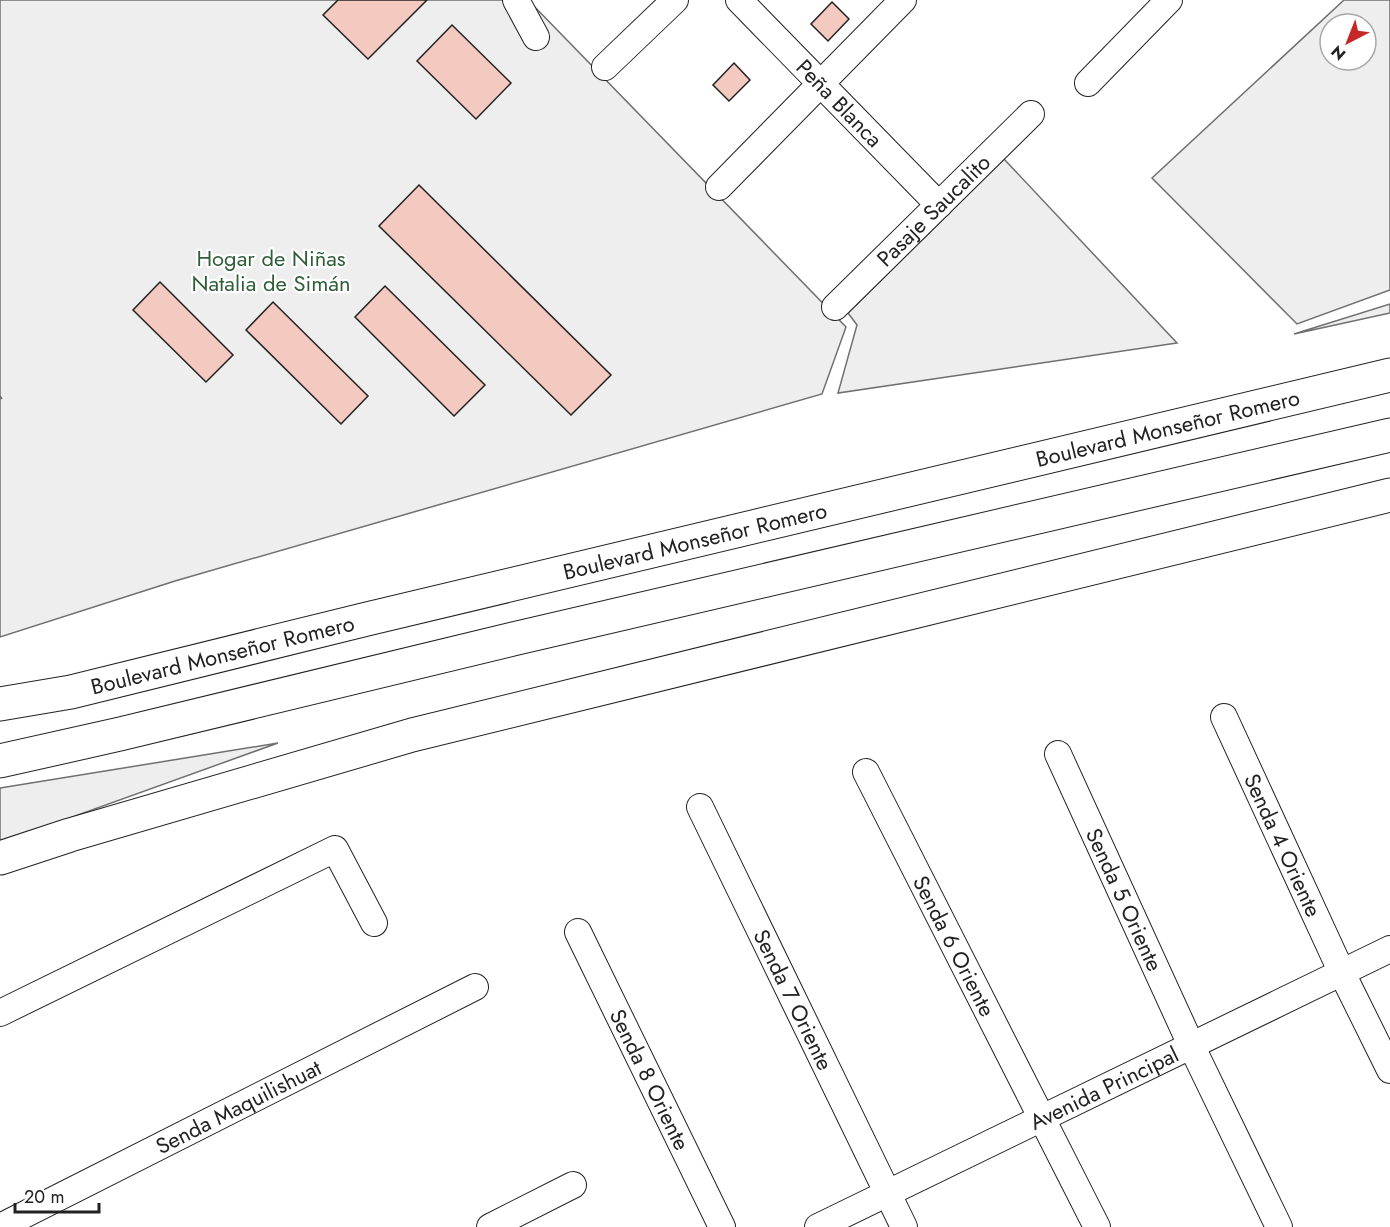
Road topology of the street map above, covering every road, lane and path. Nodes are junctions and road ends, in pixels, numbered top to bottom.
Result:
1 (516, 0) edge
2 (675, 0) edge
3 (739, 0) edge
4 (903, 0) edge
5 (1169, 0) edge
6 (536, 36) dead end
7 (605, 67) dead end
8 (1088, 83) dead end
9 (822, 84) junction
10 (1031, 114) dead end
11 (719, 187) dead end
12 (939, 205) junction
13 (835, 307) dead end
14 (1390, 375) edge
15 (1390, 435) edge
16 (1390, 495) edge
17 (0, 704) edge
18 (1224, 717) dead end
19 (1058, 754) dead end
20 (0, 761) edge
21 (867, 772) dead end
22 (700, 807) dead end
23 (0, 858) edge
24 (374, 923) dead end
25 (578, 932) dead end
26 (1390, 949) edge
27 (1342, 973) junction
28 (475, 987) dead end
29 (0, 1013) edge
30 (1191, 1045) junction
31 (1390, 1070) edge
32 (1042, 1119) junction
33 (573, 1185) dead end
34 (887, 1193) junction
35 (0, 1227) edge
36 (490, 1227) edge
37 (722, 1227) edge
38 (818, 1227) edge
39 (904, 1227) edge
40 (1097, 1227) edge
41 (1279, 1227) edge

1 - 6 street
2 - 7 street
3 - 9 street, Peña Blanca
4 - 9 street
5 - 8 street
9 - 11 street
9 - 12 street, Peña Blanca
10 - 12 street, Pasaje Saucalito
12 - 13 street, Pasaje Saucalito
14 - 17 highway, Boulevard Monseñor Romero
15 - 20 highway
16 - 23 highway
18 - 27 street, Senda 4 Oriente
19 - 30 street, Senda 5 Oriente
21 - 32 street, Senda 6 Oriente
22 - 34 street, Senda 7 Oriente
24 - 29 street
25 - 37 street, Senda 8 Oriente
26 - 27 street, Avenida Principal
27 - 30 street, Avenida Principal
27 - 31 street, Senda 4 Oriente
28 - 35 street, Senda Maquilishuat
30 - 32 street, Avenida Principal
30 - 41 street, Senda 5 Oriente
32 - 34 street, Avenida Principal
32 - 40 street, Senda 6 Oriente
33 - 36 street
34 - 38 street, Avenida Principal
34 - 39 street, Senda 7 Oriente

